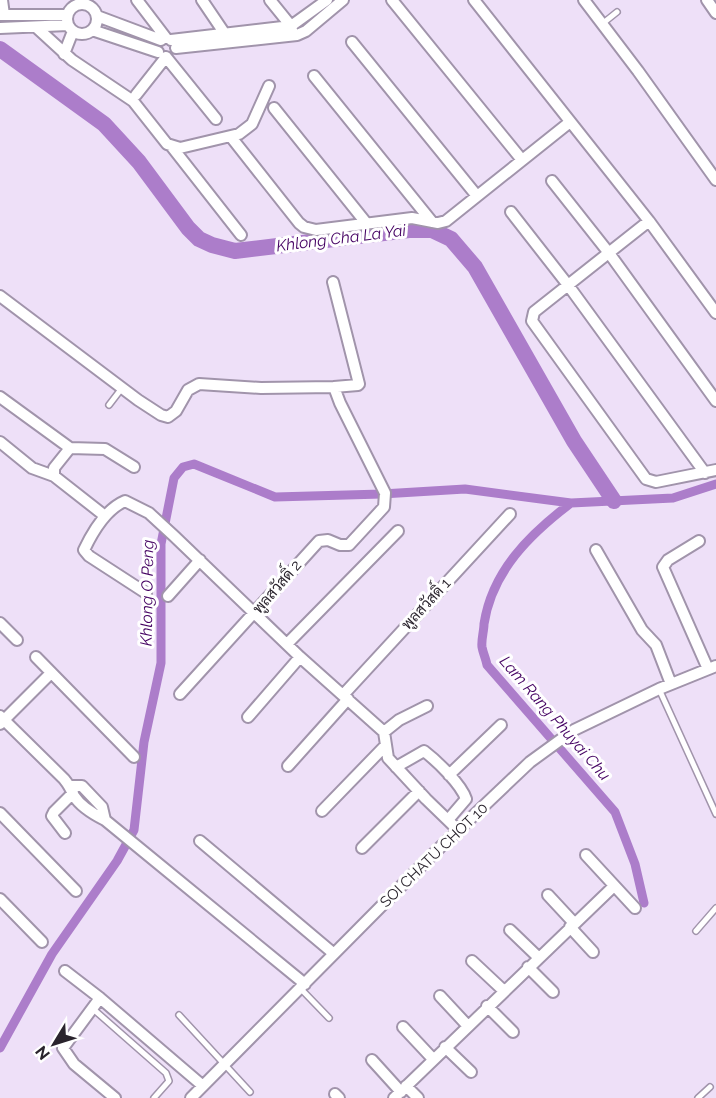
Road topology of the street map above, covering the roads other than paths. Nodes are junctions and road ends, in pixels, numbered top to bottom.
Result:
1 (2, 0) edge
2 (137, 0) edge
3 (202, 0) edge
4 (270, 0) edge
5 (327, 0) edge
6 (392, 0) edge
7 (474, 0) edge
8 (584, 0) edge
9 (707, 0) edge
10 (340, 1) edge
11 (77, 2) edge
12 (91, 3) edge
13 (617, 12) dead end
14 (716, 13) edge
15 (2, 15) edge
16 (97, 16) junction
17 (70, 24) junction
18 (602, 24) junction
19 (36, 27) junction
20 (0, 28) edge
21 (92, 30) junction
22 (292, 31) junction
23 (226, 38) junction
24 (168, 41) junction
25 (352, 42) dead end
26 (64, 54) junction
27 (162, 55) junction
28 (314, 76) dead end
29 (268, 86) dead end
30 (136, 95) dead end
31 (274, 108) dead end
32 (216, 119) dead end
33 (570, 122) junction
34 (231, 137) junction
35 (172, 147) junction
36 (522, 160) junction
37 (716, 180) edge
38 (552, 181) dead end
39 (477, 196) junction
40 (511, 212) dead end
41 (649, 221) junction
42 (432, 222) junction
43 (367, 224) junction
44 (241, 235) dead end
45 (609, 253) junction
46 (333, 282) dead end
47 (568, 285) junction
48 (0, 296) edge
49 (716, 313) edge
50 (334, 387) junction
51 (122, 388) junction
52 (0, 397) edge
53 (716, 401) edge
54 (109, 405) dead end
55 (0, 442) edge
56 (69, 448) junction
57 (134, 467) dead end
58 (710, 472) edge
59 (54, 476) junction
60 (510, 514) dead end
61 (105, 516) junction
62 (398, 531) dead end
63 (699, 541) dead end
64 (596, 550) dead end
65 (200, 560) junction
66 (146, 593) dead end
67 (168, 596) dead end
68 (255, 612) junction
69 (0, 623) edge
70 (17, 639) dead end
71 (286, 644) junction
72 (36, 657) dead end
73 (300, 657) junction
74 (712, 668) edge
75 (51, 673) junction
76 (671, 684) junction
77 (659, 689) junction
78 (180, 694) dead end
79 (346, 697) junction
80 (427, 706) dead end
81 (248, 717) dead end
82 (1, 720) edge
83 (501, 725) dead end
84 (384, 732) junction
85 (386, 745) junction
86 (134, 757) dead end
87 (288, 766) dead end
88 (396, 767) junction
89 (448, 775) junction
90 (72, 789) junction
91 (418, 791) junction
92 (322, 811) dead end
93 (0, 813) edge
94 (716, 814) edge
95 (448, 820) junction
96 (458, 830) junction
97 (65, 833) dead end
98 (200, 842) dead end
99 (362, 848) dead end
100 (586, 855) dead end
101 (614, 886) junction
102 (76, 891) dead end
103 (548, 895) dead end
104 (0, 899) edge
105 (635, 908) dead end
106 (716, 908) edge
107 (572, 925) junction
108 (510, 930) dead end
109 (696, 931) dead end
110 (42, 942) dead end
111 (593, 952) dead end
112 (333, 953) junction
113 (538, 957) junction
114 (472, 961) dead end
115 (528, 967) junction
116 (65, 971) dead end
117 (303, 986) junction
118 (504, 991) junction
119 (553, 992) dead end
120 (440, 996) dead end
121 (100, 998) junction
122 (488, 1006) junction
123 (92, 1008) junction
124 (179, 1015) dead end
125 (329, 1018) dead end
126 (467, 1025) junction
127 (403, 1027) dead end
128 (513, 1032) dead end
129 (446, 1047) junction
130 (433, 1059) junction
131 (372, 1060) dead end
132 (225, 1064) junction
133 (471, 1072) dead end
134 (204, 1086) junction
135 (710, 1087) dead end
136 (250, 1092) dead end
137 (400, 1092) edge
138 (115, 1098) edge
139 (154, 1098) edge
140 (191, 1098) edge
141 (418, 1098) edge
142 (698, 1098) edge

1 - 15 street
2 - 24 street
3 - 23 street
4 - 22 street
5 - 22 street
6 - 36 street
7 - 33 street
8 - 18 street
9 - 14 street
10 - 22 street
11 - 12 street
11 - 17 street
12 - 16 street
13 - 18 lane
15 - 17 street
16 - 21 street
16 - 24 street
17 - 19 street
17 - 21 street
17 - 26 street
18 - 37 street
19 - 20 street
19 - 26 street
21 - 27 street
22 - 23 street
23 - 24 street
24 - 27 street
24 - 27 street
25 - 39 street
26 - 35 street
27 - 30 street
27 - 32 street
28 - 42 street
29 - 34 street
31 - 43 street
33 - 36 street
33 - 41 street
34 - 35 street
34 - 43 street
35 - 44 street
36 - 39 street
38 - 45 street
39 - 42 street
40 - 47 street
41 - 45 street
41 - 49 street
42 - 43 street
45 - 47 street
45 - 53 street
46 - 50 street
47 - 58 street
47 - 58 street
48 - 51 street
50 - 51 street
50 - 68 street, พูลสวัสดิ์ 2
51 - 54 lane
52 - 56 street
55 - 59 street
56 - 57 street
56 - 59 street
59 - 61 street
60 - 79 street, พูลสวัสดิ์ 1
61 - 65 street
61 - 66 street
62 - 71 street
63 - 74 street
64 - 76 street
65 - 67 street
65 - 68 street
68 - 71 street
68 - 78 street, พูลสวัสดิ์ 2
69 - 70 street
71 - 73 street
72 - 75 street
73 - 79 street
73 - 81 street
74 - 76 street, SOI CHATU CHOT 10
75 - 82 street
75 - 86 street
76 - 77 street, SOI CHATU CHOT 10
77 - 94 lane
77 - 96 street, SOI CHATU CHOT 10
79 - 84 street
79 - 87 street, พูลสวัสดิ์ 1
80 - 84 street
82 - 90 street
83 - 89 street
84 - 85 street
85 - 88 street
85 - 92 street
88 - 89 street
88 - 91 street
89 - 95 street
90 - 97 street
90 - 117 street
91 - 95 street
91 - 99 street
93 - 102 street
95 - 96 street
96 - 112 street, SOI CHATU CHOT 10
98 - 112 street
100 - 101 street
101 - 105 street
101 - 107 street
103 - 107 street
104 - 110 street
106 - 109 lane
107 - 111 street
107 - 113 street
108 - 113 street
112 - 117 street, SOI CHATU CHOT 10
113 - 115 street
114 - 118 street
115 - 118 street
115 - 119 street
116 - 121 street
117 - 125 lane
117 - 132 street, SOI CHATU CHOT 10
118 - 122 street
120 - 126 street
121 - 123 street
121 - 134 street
122 - 126 street
122 - 128 street
123 - 138 street
123 - 139 lane
124 - 132 lane
126 - 129 street
127 - 130 street
129 - 130 street
129 - 133 street
130 - 137 street
131 - 137 street
132 - 134 street, SOI CHATU CHOT 10
132 - 136 lane
134 - 140 street, SOI CHATU CHOT 10
135 - 142 lane
137 - 141 street

